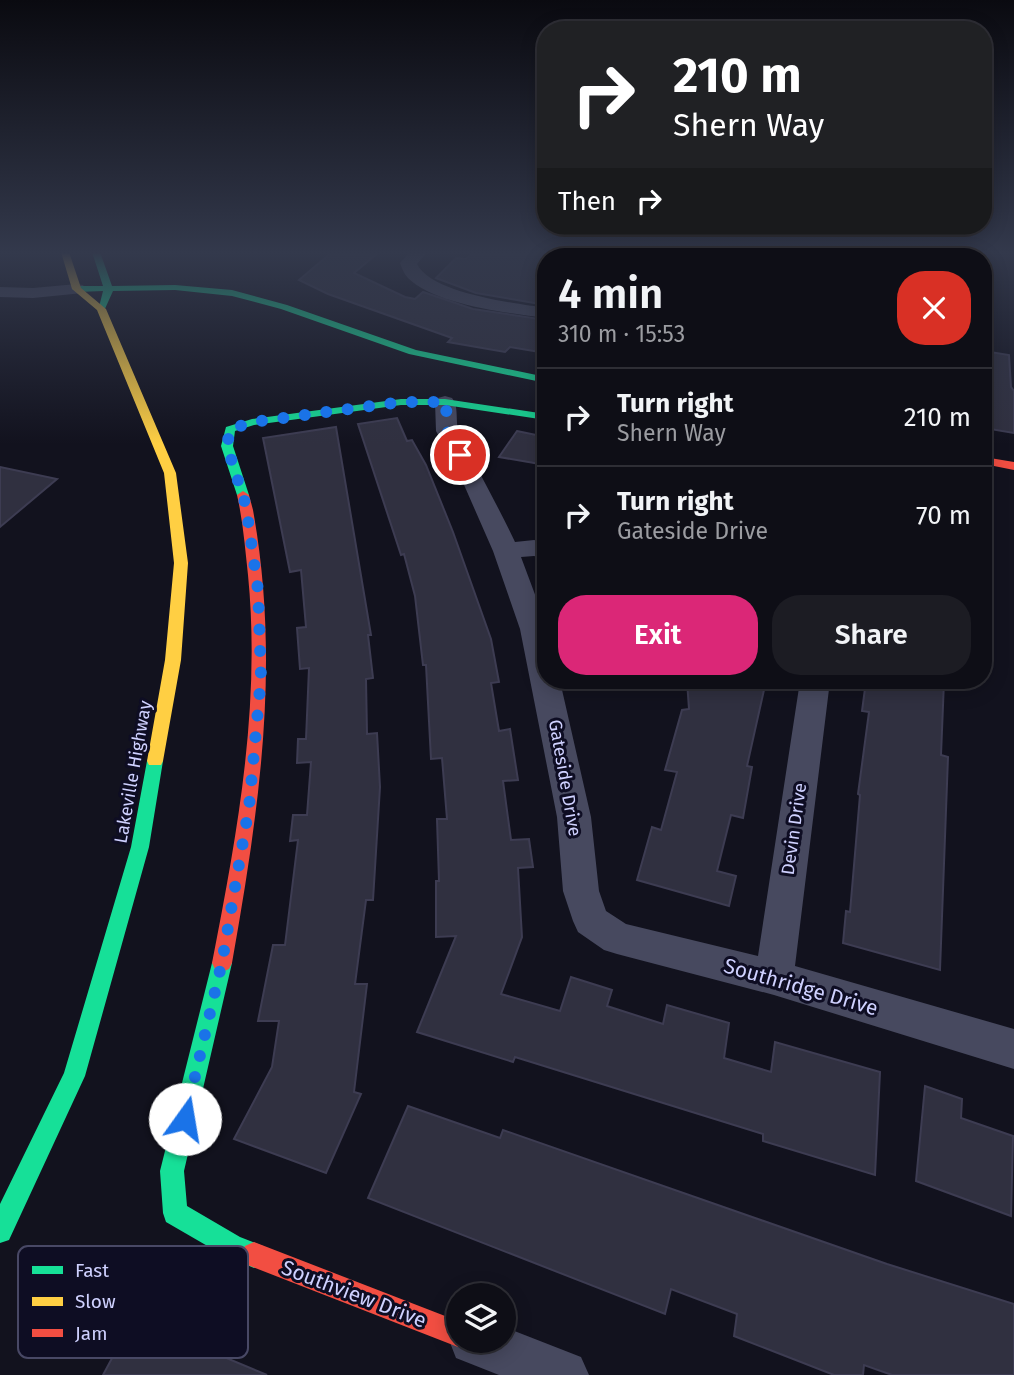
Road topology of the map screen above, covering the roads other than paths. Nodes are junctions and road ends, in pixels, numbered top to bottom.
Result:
1 (104, 316) edge
2 (286, 316) edge
3 (309, 316) edge
4 (537, 378) edge
5 (537, 391) edge
6 (446, 402) junction
7 (537, 416) edge
8 (992, 449) edge
9 (1014, 452) edge
10 (992, 462) edge
11 (1014, 466) edge
12 (537, 549) edge
13 (506, 551) junction
14 (537, 643) edge
15 (547, 689) edge
16 (814, 689) edge
17 (591, 921) joint
18 (774, 977) junction
19 (1014, 1049) edge
20 (0, 1231) edge
21 (232, 1246) edge
22 (248, 1252) edge
23 (446, 1330) edge
24 (507, 1353) edge
25 (563, 1375) edge

1 - 20 street, Lakeville Highway
2 - 5 street
3 - 4 street
6 - 7 street
6 - 13 street, Gateside Drive
6 - 21 street, Southview Drive
8 - 9 street
10 - 11 street
12 - 13 street
13 - 14 street, Gateside Drive
15 - 17 street, Gateside Drive
16 - 18 street, Devin Drive
17 - 18 street, Southridge Drive
18 - 19 street, Southridge Drive
22 - 23 street, Southview Drive
24 - 25 street

